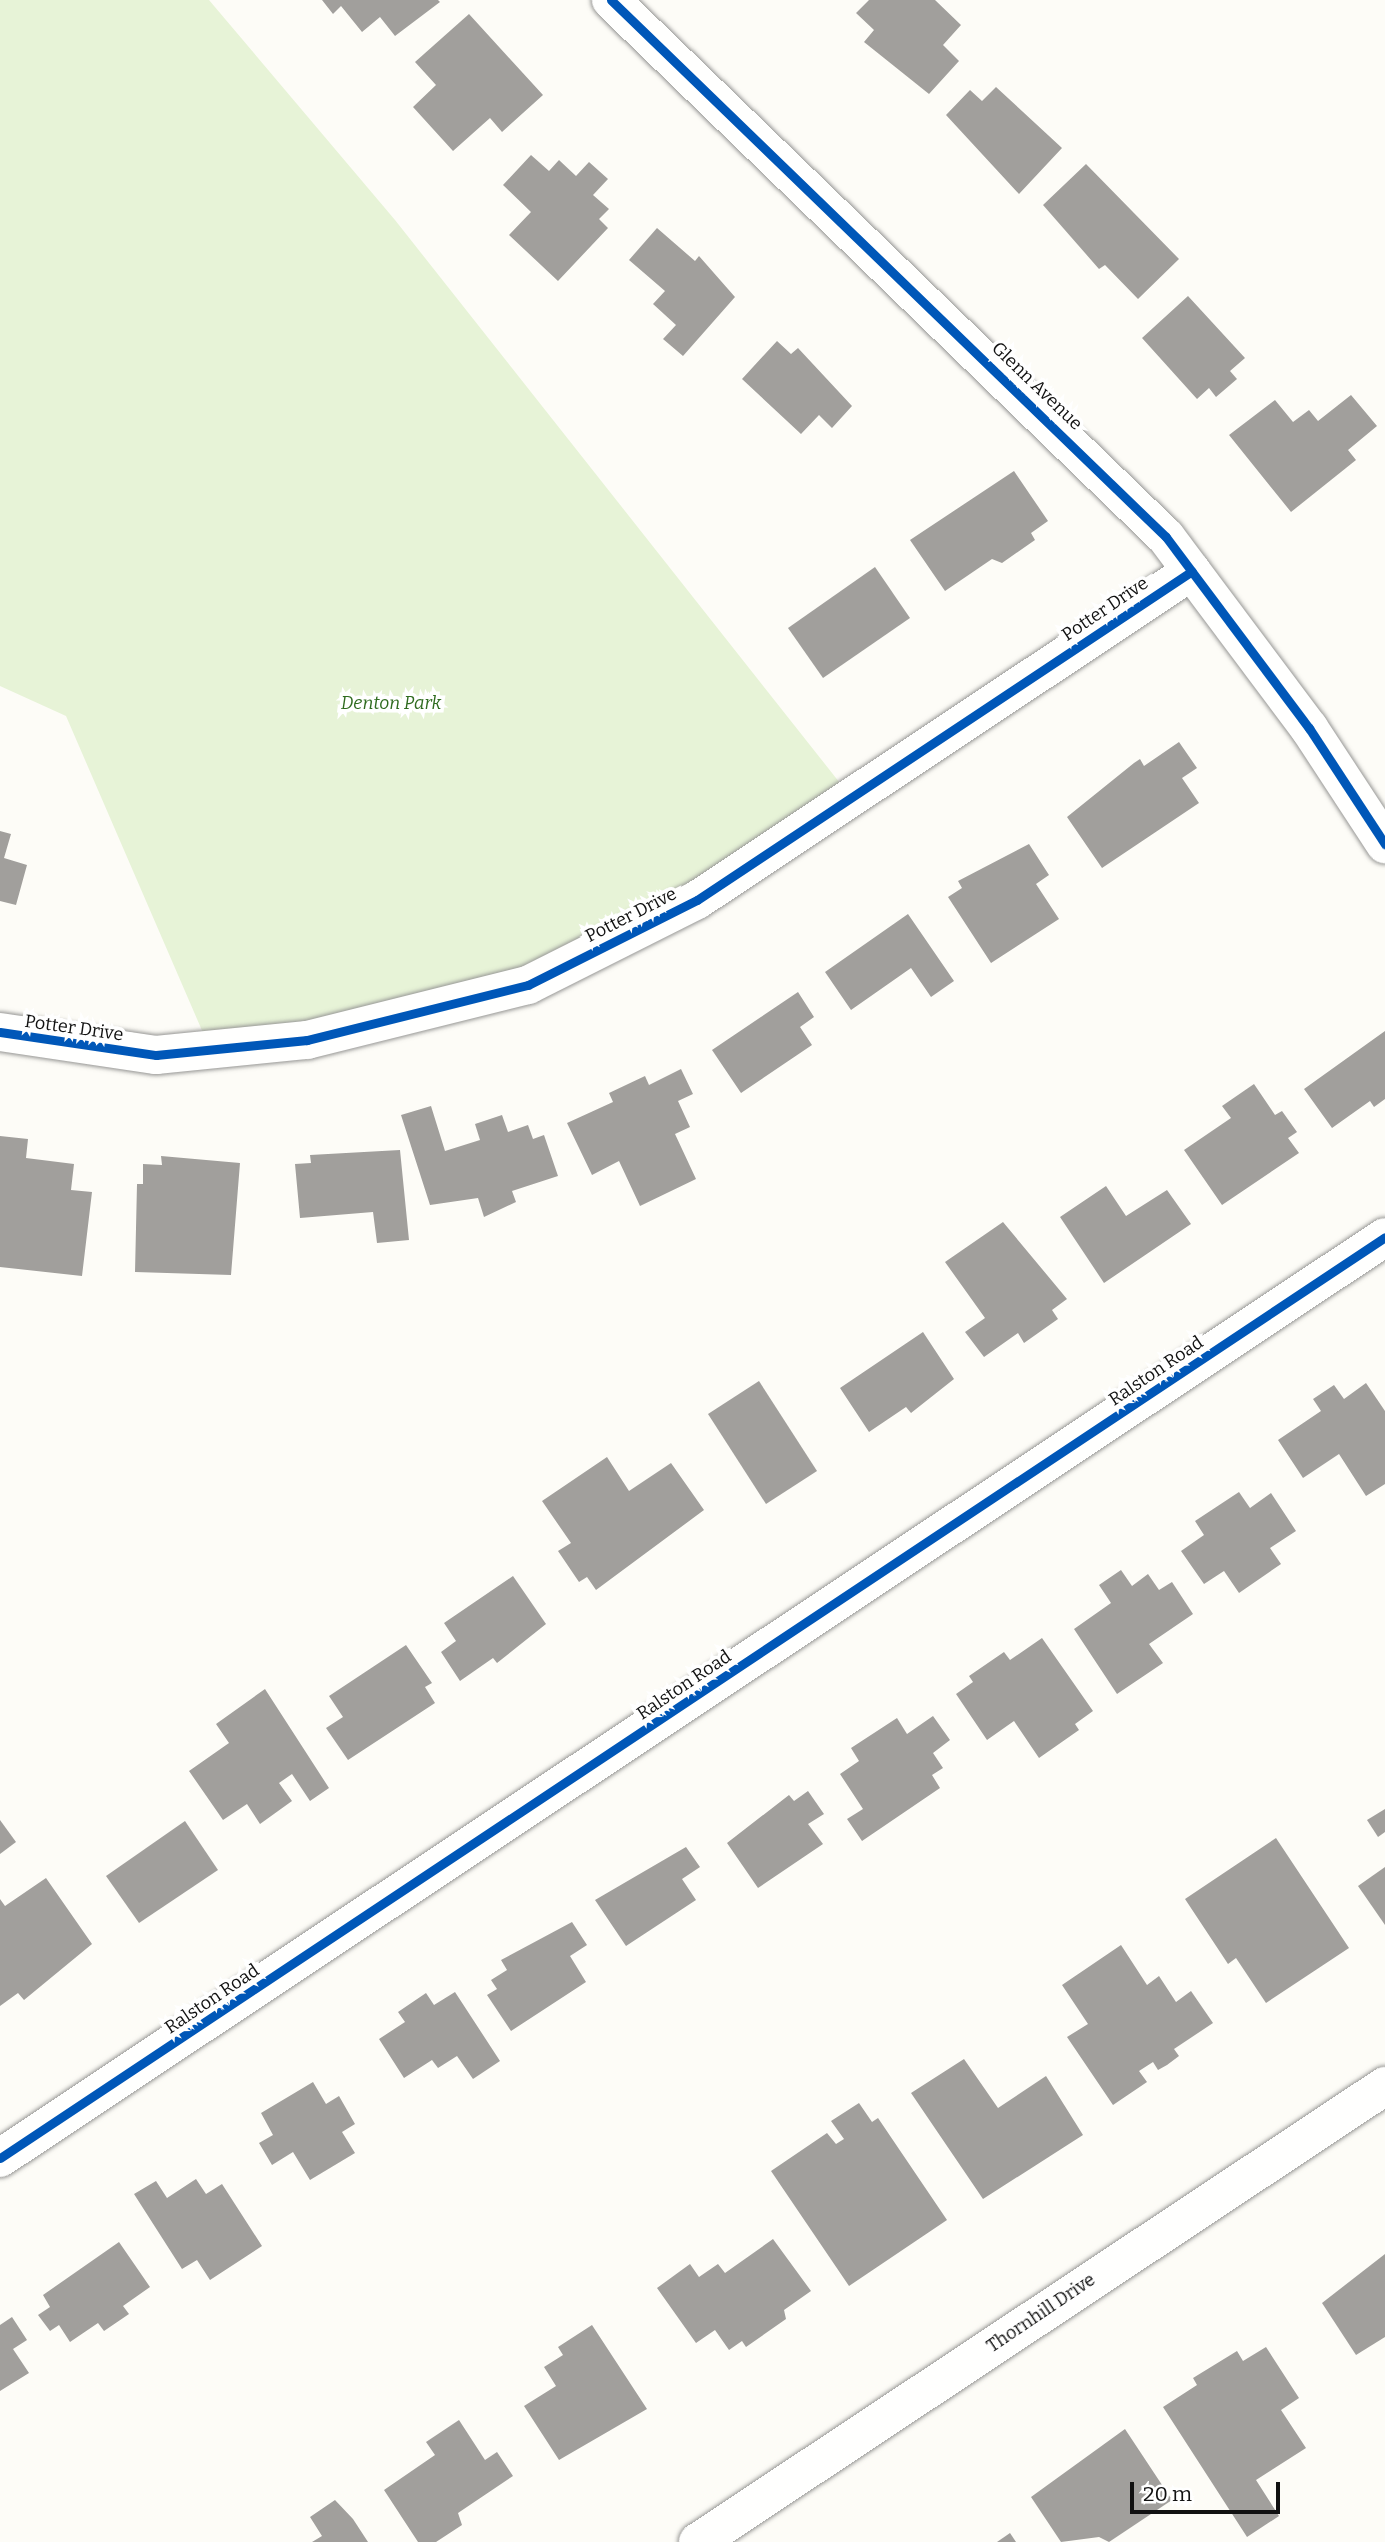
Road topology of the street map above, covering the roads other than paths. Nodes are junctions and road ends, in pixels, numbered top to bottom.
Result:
1 (611, 0) edge
2 (1192, 570) junction
3 (1385, 844) edge
4 (0, 1032) edge
5 (1385, 1237) edge
6 (1385, 2086) edge
7 (0, 2158) edge
8 (698, 2542) edge

1 - 2 street, Glenn Avenue
2 - 3 street, Glenn Avenue
2 - 4 street, Potter Drive
5 - 7 street, Ralston Road
6 - 8 street, Thornhill Drive

